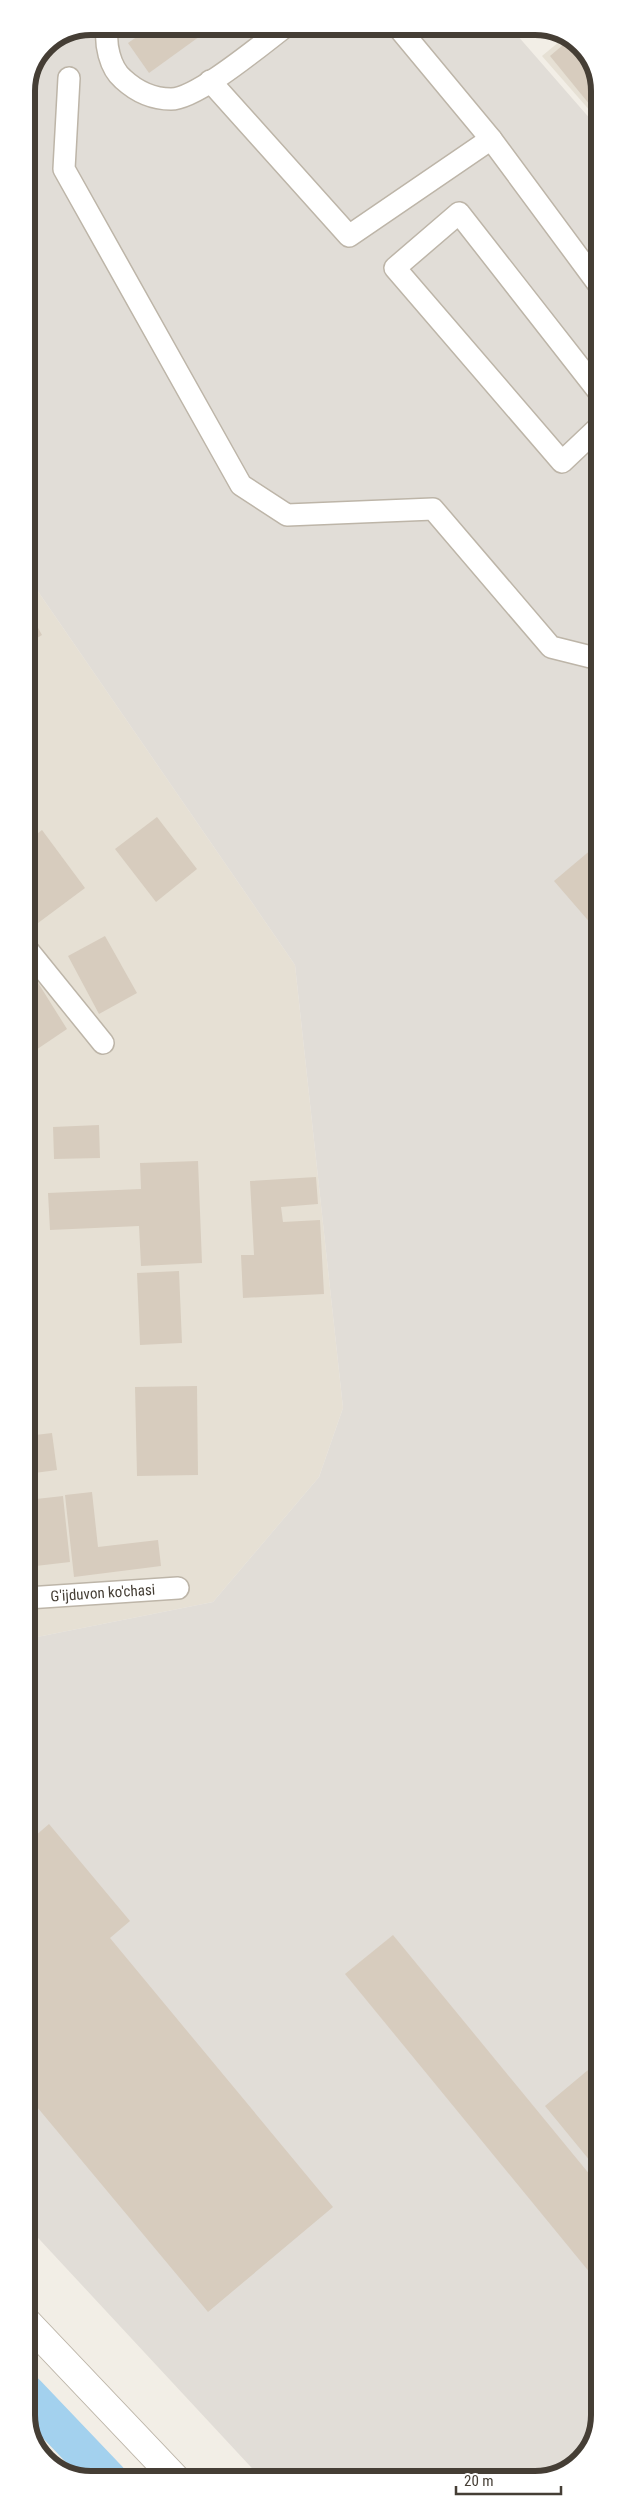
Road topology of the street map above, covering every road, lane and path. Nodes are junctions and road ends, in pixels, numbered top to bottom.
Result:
1 (108, 35) edge
2 (274, 35) edge
3 (405, 35) edge
4 (69, 78) dead end
5 (210, 81) junction
6 (490, 139) junction
7 (591, 274) edge
8 (591, 382) edge
9 (591, 435) edge
10 (591, 657) edge
11 (35, 959) edge
12 (103, 1043) dead end
13 (178, 1588) dead end
14 (35, 1597) edge
15 (35, 2330) edge
16 (168, 2471) edge

1 - 5 lane
2 - 5 lane
3 - 6 lane
4 - 10 lane
5 - 6 lane
6 - 7 lane
8 - 9 lane
11 - 12 lane
13 - 14 lane, G'ijduvon ko'chasi
15 - 16 street

